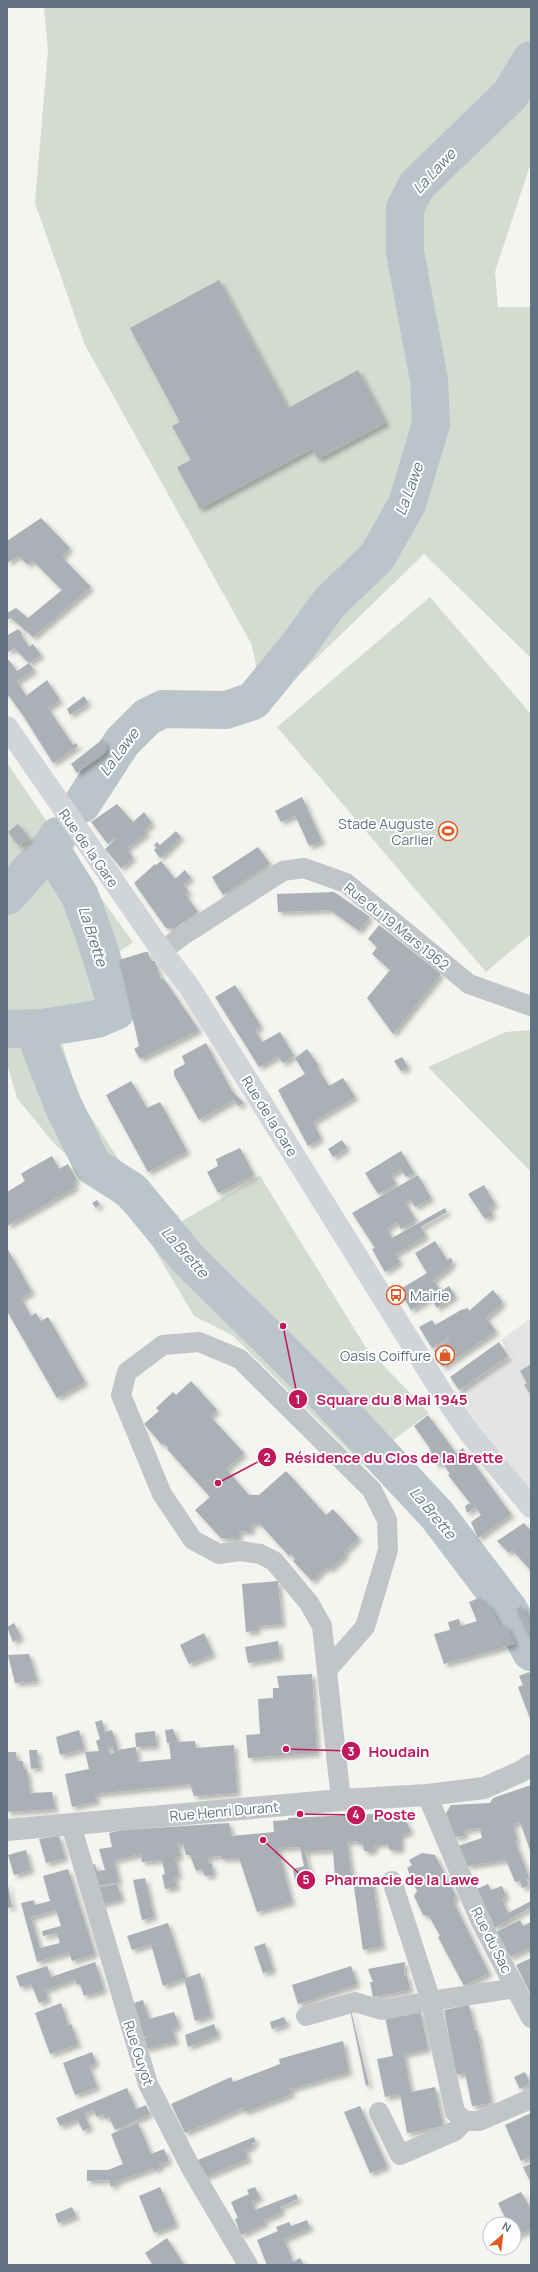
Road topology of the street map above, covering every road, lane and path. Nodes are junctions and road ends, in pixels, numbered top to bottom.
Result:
1 (7, 727) edge
2 (162, 951) junction
3 (531, 1006) edge
4 (531, 1507) edge
5 (328, 1669) junction
6 (531, 1765) edge
7 (427, 1795) junction
8 (341, 1800) junction
9 (71, 1825) junction
10 (7, 1830) edge
11 (392, 1881) dead end
12 (516, 1988) junction
13 (431, 2001) junction
14 (306, 2016) dead end
15 (531, 2018) edge
16 (531, 2099) edge
17 (379, 2112) dead end
18 (465, 2121) junction
19 (248, 2265) edge

1 - 2 main road, Rue de la Gare
2 - 3 street, Rue du 19 Mars 1962
2 - 4 main road, Rue de la Gare
5 - 5 street
5 - 8 street
6 - 7 street, Rue Henri Durant
7 - 8 street, Rue Henri Durant
7 - 12 street, Rue du Sac
8 - 9 street, Rue Henri Durant
9 - 10 street, Rue Henri Durant
9 - 19 street, Rue Guyot
11 - 13 street
12 - 13 street
12 - 15 street, Rue du Sac
13 - 14 street
13 - 18 street
16 - 18 street
17 - 18 street

